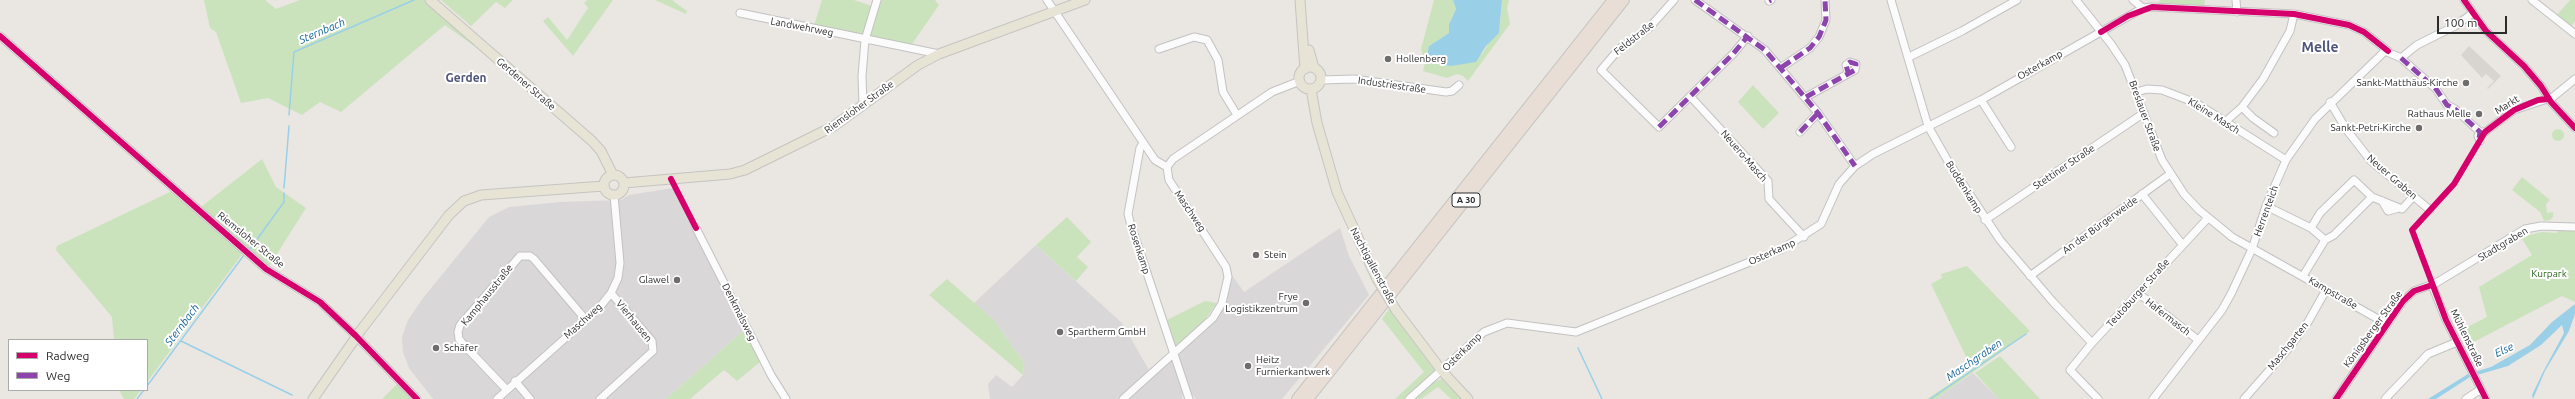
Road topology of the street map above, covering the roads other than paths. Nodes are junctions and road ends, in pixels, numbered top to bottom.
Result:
1 (430, 0) edge
2 (877, 0) edge
3 (1047, 0) edge
4 (1085, 0) edge
5 (1301, 0) edge
6 (1612, 0) edge
7 (1624, 0) edge
8 (1674, 0) edge
9 (1695, 0) edge
10 (1825, 0) edge
11 (1891, 0) edge
12 (2017, 0) edge
13 (2133, 0) edge
14 (2236, 0) edge
15 (2464, 0) edge
16 (2532, 0) edge
17 (2077, 1) edge
18 (2142, 8) junction
19 (1056, 12) junction
20 (2237, 12) junction
21 (740, 13) dead end
22 (2473, 13) junction
23 (2294, 14) junction
24 (2101, 32) junction
25 (2575, 34) edge
26 (0, 36) edge
27 (1748, 36) junction
28 (865, 40) junction
29 (1159, 49) dead end
30 (2388, 51) junction
31 (939, 54) junction
32 (1909, 57) junction
33 (2401, 58) junction
34 (1309, 68) junction
35 (1782, 68) junction
36 (1848, 72) dead end
37 (2575, 79) edge
38 (1321, 80) junction
39 (1300, 82) junction
40 (1459, 85) dead end
41 (1311, 89) junction
42 (2137, 92) junction
43 (1690, 96) junction
44 (1806, 96) junction
45 (2548, 99) junction
46 (1981, 100) junction
47 (2330, 102) junction
48 (863, 105) junction
49 (2242, 107) junction
50 (1818, 113) junction
51 (2144, 113) junction
52 (1238, 115) junction
53 (2225, 122) junction
54 (1928, 126) junction
55 (2575, 128) edge
56 (1800, 132) dead end
57 (2274, 132) dead end
58 (2480, 132) junction
59 (2480, 141) dead end
60 (1143, 143) junction
61 (2010, 147) dead end
62 (2286, 160) junction
63 (1855, 166) junction
64 (1166, 167) junction
65 (2170, 174) junction
66 (613, 175) junction
67 (624, 183) junction
68 (604, 186) junction
69 (2142, 194) junction
70 (2412, 194) junction
71 (614, 195) junction
72 (2372, 197) junction
73 (2266, 206) junction
74 (2430, 210) dead end
75 (2208, 218) junction
76 (1984, 220) junction
77 (2575, 227) edge
78 (696, 228) dead end
79 (2311, 228) junction
80 (1804, 237) junction
81 (2326, 240) junction
82 (2182, 244) junction
83 (2252, 249) junction
84 (2278, 262) joint
85 (2030, 276) junction
86 (2303, 276) junction
87 (2434, 284) junction
88 (2326, 290) junction
89 (611, 293) junction
90 (2138, 293) junction
91 (586, 320) junction
92 (2387, 324) junction
93 (356, 336) junction
94 (2198, 340) junction
95 (2457, 342) junction
96 (2092, 343) junction
97 (1174, 354) junction
98 (1442, 372) junction
99 (515, 381) junction
100 (506, 389) junction
101 (2481, 389) junction
102 (782, 398) edge
103 (313, 399) edge
104 (417, 399) edge
105 (497, 399) edge
106 (530, 399) edge
107 (600, 399) edge
108 (1123, 399) edge
109 (1189, 399) edge
110 (1297, 399) edge
111 (1308, 399) edge
112 (1410, 399) edge
113 (1468, 399) edge
114 (2098, 399) edge
115 (2154, 399) edge
116 (2244, 399) edge
117 (2336, 399) edge
118 (2385, 399) edge
119 (2466, 399) edge
120 (2486, 399) edge

1 - 66 main road, Gerdener Straße
2 - 28 street
3 - 19 street
4 - 19 main road, Riemsloher Straße
5 - 34 main road
6 - 110 highway, A 30
7 - 111 highway, A 30
8 - 43 street, Feldstraße
9 - 27 street
10 - 35 street
11 - 32 street, Buddenkamp
12 - 32 street
13 - 18 street
14 - 20 street
15 - 22 street
16 - 25 street
17 - 24 street, Breslauer Straße
18 - 20 street
18 - 24 street, Osterkamp
19 - 31 main road, Riemsloher Straße
19 - 60 street
20 - 23 street
21 - 28 street, Landwehrweg
22 - 33 street
22 - 45 street
23 - 30 street
23 - 49 street
24 - 42 street, Breslauer Straße
24 - 46 street, Osterkamp
26 - 93 street, Riemsloher Straße
27 - 35 street
27 - 43 street
28 - 31 street, Landwehrweg
28 - 48 street
29 - 52 street
30 - 33 street
30 - 47 street, Herrenteich
31 - 48 main road, Riemsloher Straße
32 - 54 street, Buddenkamp
33 - 58 street
34 - 38 main road
34 - 39 main road
35 - 44 street
36 - 44 street
37 - 45 street
38 - 40 street, Industriestraße
38 - 41 main road
39 - 41 main road
39 - 52 street
41 - 98 main road, Nachtigallenstraße, bridge
42 - 51 street, Breslauer Straße
42 - 53 street, Kleine Masch
43 - 80 street, Neuero-Masch
44 - 50 street
45 - 55 street
45 - 58 street, Markt
46 - 54 street, Osterkamp
46 - 61 street
47 - 62 street, Herrenteich
47 - 70 street, Neuer Graben
48 - 67 main road, Riemsloher Straße
49 - 53 street
49 - 57 street
50 - 56 street
50 - 63 street
51 - 65 street, Breslauer Straße
51 - 76 street, Stettiner Straße
52 - 64 street
53 - 62 street, Kleine Masch
54 - 63 street, Osterkamp
54 - 76 street, Buddenkamp
58 - 59 street
60 - 64 street
60 - 97 street, Rosenkamp
62 - 73 street, Herrenteich
63 - 80 street, Osterkamp
64 - 97 street, Maschweg
65 - 69 street, An der Bürgerweide
65 - 75 street, Breslauer Straße
66 - 67 main road
66 - 68 main road
67 - 71 main road
68 - 71 main road
68 - 93 main road
69 - 82 street
69 - 85 street, An der Bürgerweide
70 - 72 street
70 - 74 street, Neuer Graben
71 - 89 street, Maschweg
72 - 79 street
72 - 81 street
73 - 79 street
73 - 83 street, Herrenteich
75 - 82 street, Teutoburger Straße
75 - 83 street, Breslauer Straße
76 - 85 street, Buddenkamp
77 - 87 street, Stadtgraben
78 - 102 street, Denkmalsweg
79 - 81 street
80 - 98 street, Osterkamp
81 - 86 street
82 - 90 street, Teutoburger Straße
83 - 84 street, Breslauer Straße
83 - 94 street, Herrenteich
84 - 86 street, Kampstraße
85 - 96 street, Buddenkamp
86 - 88 street, Kampstraße
87 - 92 street, Königsberger Straße
87 - 95 street, Mühlenstraße
88 - 92 street, Kampstraße
88 - 116 street, Maschgarten
89 - 91 street, Maschweg
89 - 107 street, Vierhausen
90 - 94 street, Hafermasch
90 - 96 street, Teutoburger Straße
91 - 99 street, Maschweg
91 - 100 street, Kamphausstraße
92 - 117 street, Königsberger Straße
93 - 103 main road
93 - 104 street, Riemsloher Straße
94 - 115 street, Herrenteich
95 - 101 street, Mühlenstraße
95 - 118 street
96 - 114 street, Teutoburger Straße
97 - 108 street, Maschweg
97 - 109 street
98 - 112 street, Osterkamp
98 - 113 main road, Nachtigallenstraße
99 - 100 street, Maschweg
99 - 106 street
100 - 105 street, Maschweg
101 - 119 street
101 - 120 street, Mühlenstraße

